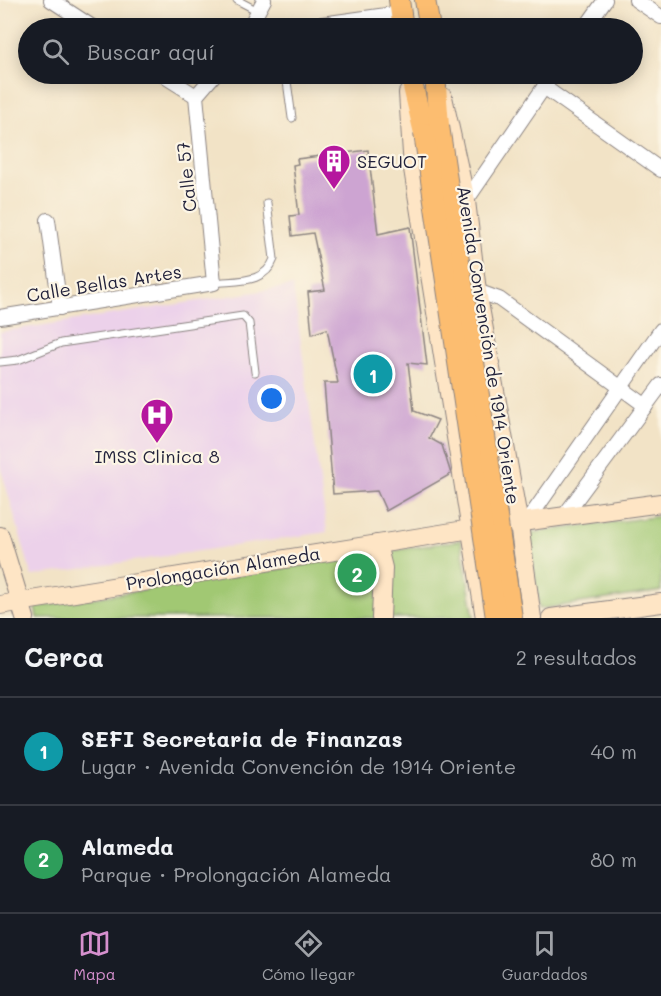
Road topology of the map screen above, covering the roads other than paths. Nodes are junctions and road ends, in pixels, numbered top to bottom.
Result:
1 (51, 0) edge
2 (237, 0) edge
3 (425, 0) edge
4 (604, 0) edge
5 (636, 0) edge
6 (260, 5) edge
7 (401, 14) edge
8 (661, 17) edge
9 (79, 18) edge
10 (370, 18) edge
11 (428, 18) edge
12 (592, 18) edge
13 (177, 84) edge
14 (206, 84) edge
15 (287, 84) edge
16 (409, 84) edge
17 (412, 84) edge
18 (435, 84) edge
19 (438, 84) edge
20 (546, 84) edge
21 (544, 87) junction
22 (196, 96) junction
23 (292, 118) dead end
24 (432, 129) junction
25 (661, 170) edge
26 (466, 201) junction
27 (267, 203) dead end
28 (48, 220) dead end
29 (214, 283) junction
30 (477, 291) junction
31 (60, 308) junction
32 (0, 317) edge
33 (661, 330) edge
34 (0, 362) edge
35 (255, 372) dead end
36 (661, 385) edge
37 (620, 389) junction
38 (646, 406) junction
39 (458, 447) junction
40 (505, 447) junction
41 (661, 503) edge
42 (564, 516) junction
43 (523, 523) junction
44 (471, 529) junction
45 (0, 537) edge
46 (377, 544) junction
47 (661, 603) edge
48 (0, 604) edge
49 (23, 610) edge
50 (562, 617) edge
51 (4, 618) edge
52 (381, 618) edge
53 (485, 618) edge
54 (496, 618) edge
55 (512, 618) edge
56 (532, 618) edge

1 - 9 street
2 - 6 lane
3 - 11 main road
4 - 12 street
5 - 8 street
7 - 10 street
13 - 22 street
14 - 22 street
15 - 23 lane
16 - 39 main road, Avenida Convención de 1914 Oriente
17 - 24 main road, Avenida Convención de 1914 Oriente
18 - 24 main road, Avenida Convención de 1914 Oriente
19 - 26 main road, Avenida Convención de 1914 Oriente
20 - 21 street
21 - 25 street
21 - 26 street
22 - 29 street, Calle 57
24 - 54 main road, Avenida Convención de 1914 Oriente, bridge
24 - 55 main road, Avenida Convención de 1914 Oriente, bridge
26 - 30 main road, Avenida Convención de 1914 Oriente
27 - 29 lane
28 - 31 street
29 - 31 street, Calle Bellas Artes
30 - 37 street
30 - 40 main road, Avenida Convención de 1914 Oriente
31 - 32 street, Calle Bellas Artes
33 - 37 street
34 - 35 lane
36 - 38 street
37 - 38 street
37 - 43 street
38 - 42 street
39 - 40 main road
39 - 44 main road, Avenida Convención de 1914 Oriente
40 - 43 main road, Avenida Convención de 1914 Oriente
41 - 42 main road, Prolongación Alameda
42 - 43 main road, Prolongación Alameda
43 - 44 main road, Prolongación Alameda
43 - 56 main road, Avenida Convención de 1914 Oriente
44 - 46 main road, Prolongación Alameda
44 - 53 main road, Avenida Convención de 1914 Oriente
45 - 49 main road
46 - 49 main road, Prolongación Alameda
46 - 52 main road
47 - 50 main road
48 - 49 main road, Prolongación Alameda
48 - 51 main road

